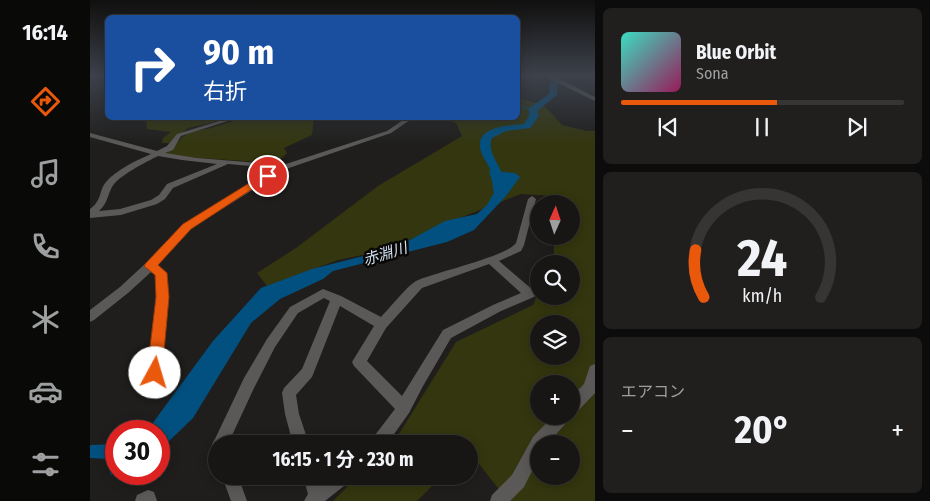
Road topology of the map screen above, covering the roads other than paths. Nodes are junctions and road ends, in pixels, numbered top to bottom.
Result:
1 (228, 120) edge
2 (407, 120) edge
3 (90, 135) edge
4 (157, 154) junction
5 (228, 162) junction
6 (283, 167) junction
7 (530, 207) edge
8 (90, 215) edge
9 (491, 260) junction
10 (150, 266) junction
11 (337, 299) junction
12 (90, 317) edge
13 (382, 324) junction
14 (595, 370) edge
15 (155, 373) dead end
16 (580, 399) edge
17 (404, 408) junction
18 (554, 425) edge
19 (224, 435) edge
20 (298, 435) edge
21 (384, 435) edge
22 (233, 485) edge
23 (313, 485) edge
24 (332, 485) edge
25 (315, 499) edge
26 (143, 501) edge
27 (149, 501) edge
28 (239, 501) edge
29 (498, 501) edge

1 - 4 street
2 - 6 street
3 - 4 street
4 - 5 street
4 - 8 street
5 - 6 street
5 - 8 street
6 - 10 street
7 - 9 street
9 - 13 street
9 - 17 street
10 - 12 street
10 - 15 street
11 - 13 street
11 - 19 street
11 - 20 street
13 - 17 street
14 - 16 street
17 - 21 street
18 - 29 street
22 - 28 street
23 - 25 street
24 - 25 street
26 - 27 street

